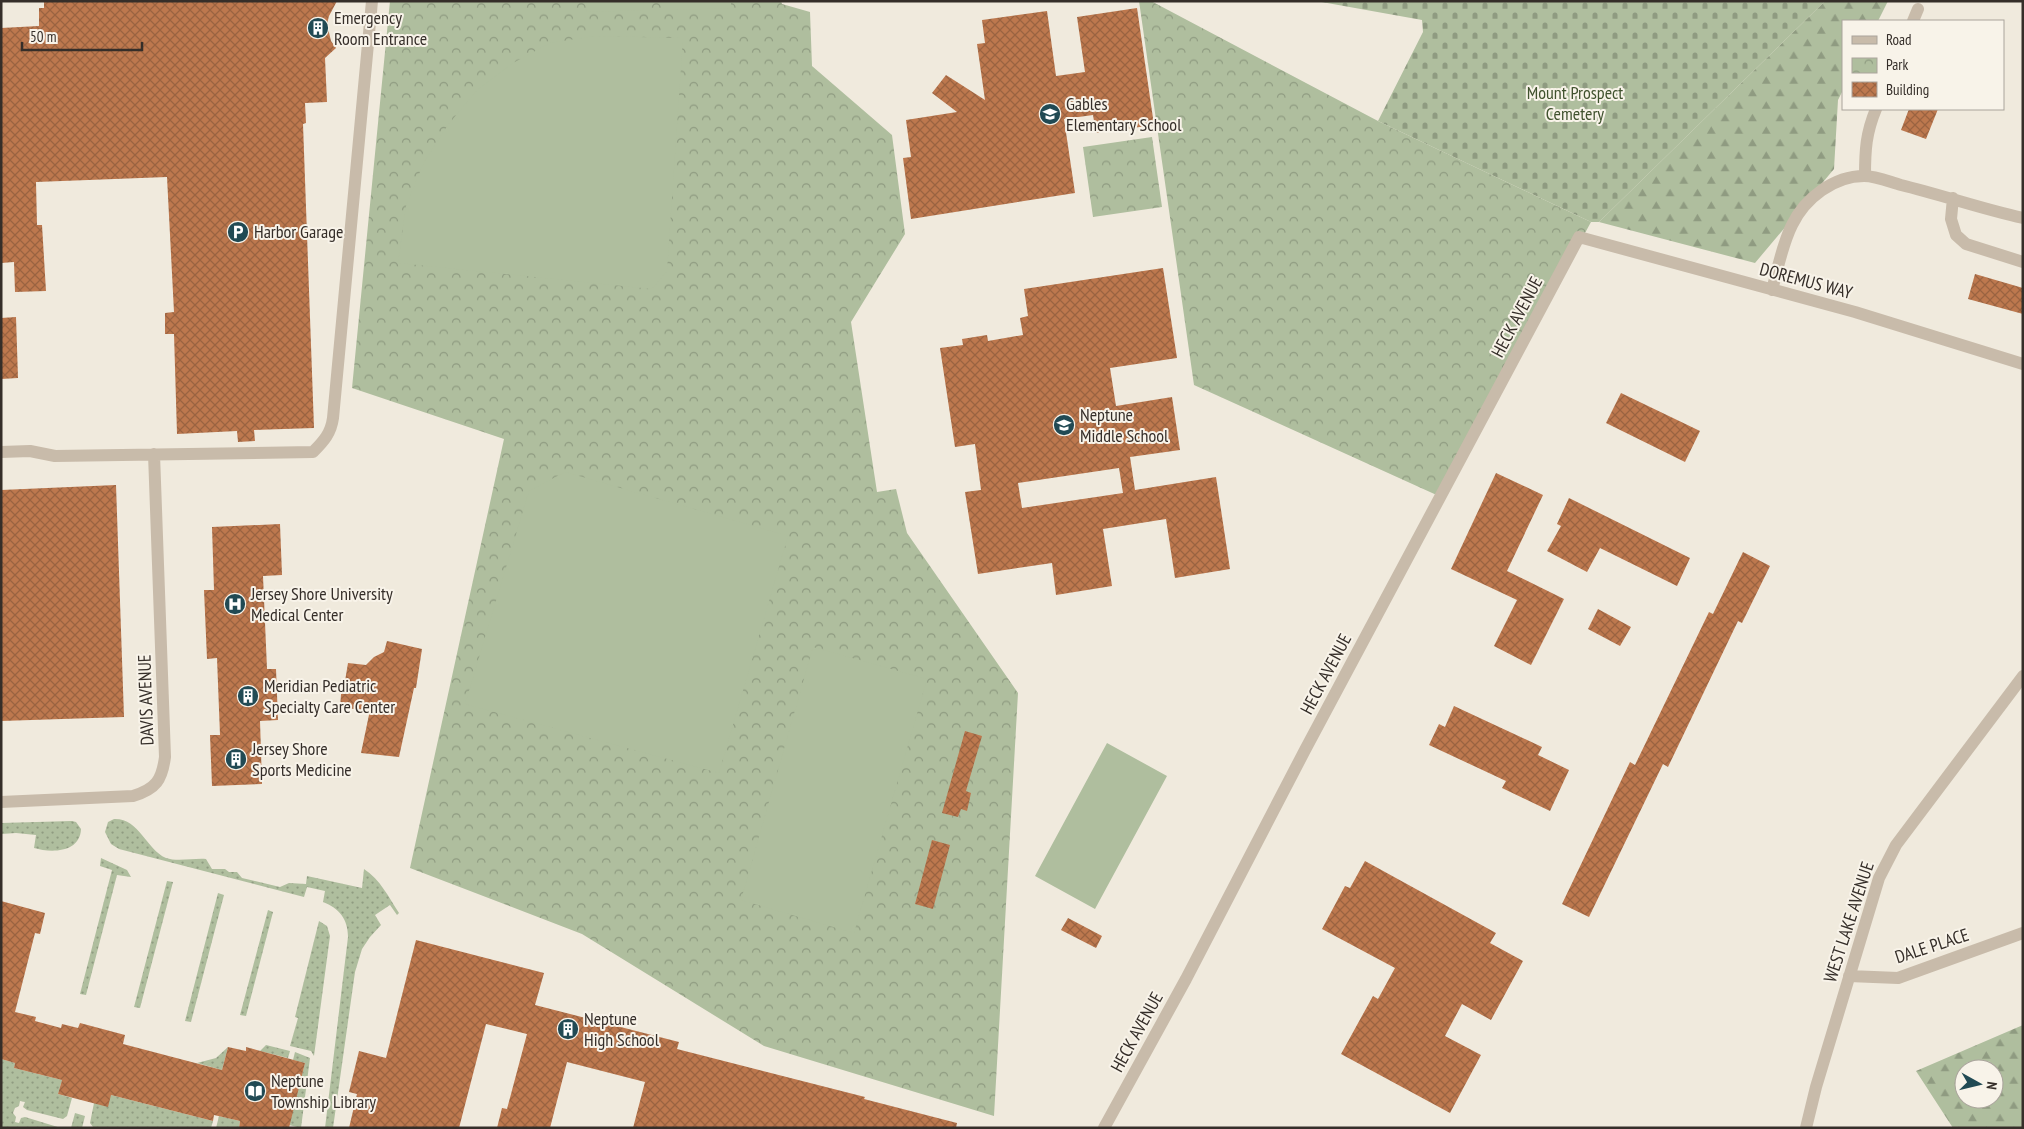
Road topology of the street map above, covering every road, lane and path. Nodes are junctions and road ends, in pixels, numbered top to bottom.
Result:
1 (372, 1) edge
2 (1918, 9) dead end
3 (1913, 20) edge
4 (1876, 110) edge
5 (1865, 176) junction
6 (1953, 198) junction
7 (2023, 218) edge
8 (1579, 237) joint
9 (2023, 262) edge
10 (1772, 290) junction
11 (2023, 364) edge
12 (1, 452) edge
13 (154, 454) junction
14 (2023, 676) edge
15 (1, 802) edge
16 (2023, 933) edge
17 (1849, 976) junction
18 (1104, 1128) edge
19 (1806, 1128) edge

1 - 13 street
2 - 3 street
4 - 5 street
5 - 6 street
5 - 10 street
6 - 7 street
6 - 9 street
8 - 10 street, DOREMUS WAY
8 - 18 street, HECK AVENUE
10 - 11 street, DOREMUS WAY
12 - 13 street
13 - 15 street, DAVIS AVENUE
14 - 17 street, WEST LAKE AVENUE
16 - 17 street, DALE PLACE
17 - 19 street, WEST LAKE AVENUE

